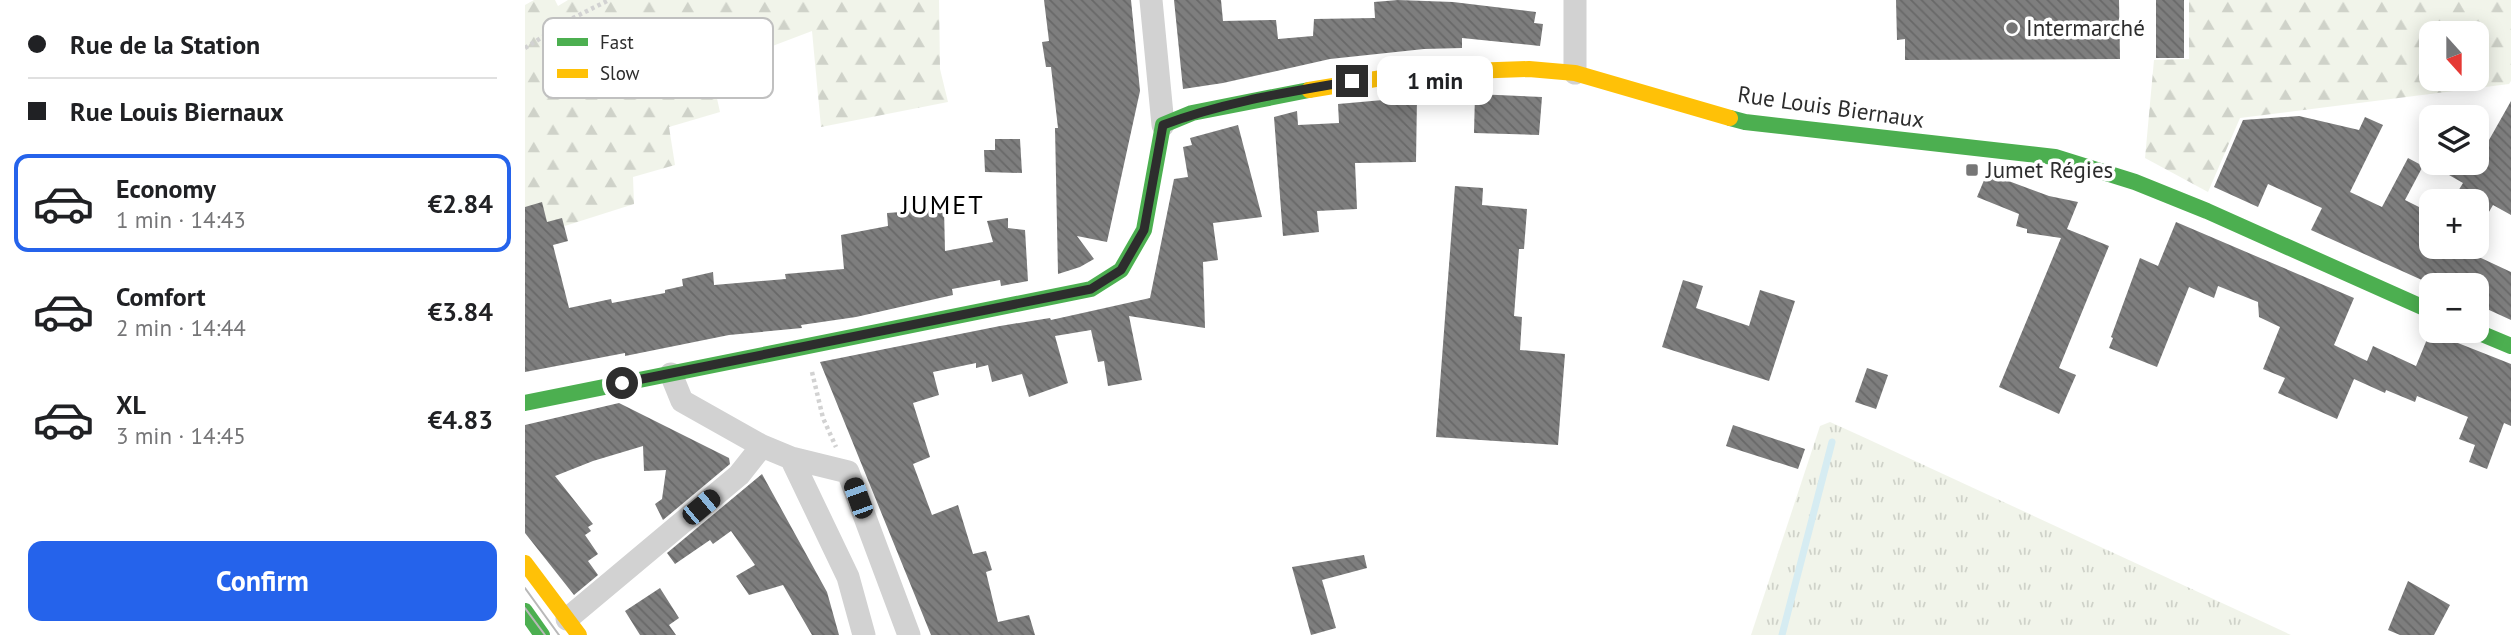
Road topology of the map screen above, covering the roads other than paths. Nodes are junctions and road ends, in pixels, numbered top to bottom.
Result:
1 (1151, 0) edge
2 (1575, 0) edge
3 (1575, 73) junction
4 (1163, 125) junction
5 (2419, 306) edge
6 (2489, 337) edge
7 (2511, 346) edge
8 (671, 373) junction
9 (525, 403) edge
10 (762, 446) junction
11 (791, 458) junction
12 (525, 563) edge
13 (897, 601) junction
14 (525, 611) edge
15 (862, 624) edge
16 (573, 627) edge
17 (543, 635) edge
18 (909, 635) edge

1 - 4 street
2 - 3 street
3 - 4 street, Rue Louis Biernaux
3 - 5 street, Rue Louis Biernaux
4 - 8 street
6 - 7 street
8 - 9 street
8 - 10 street
10 - 11 street
10 - 16 street
11 - 13 street
11 - 15 street
12 - 16 street
13 - 15 street
13 - 18 street
14 - 17 street

